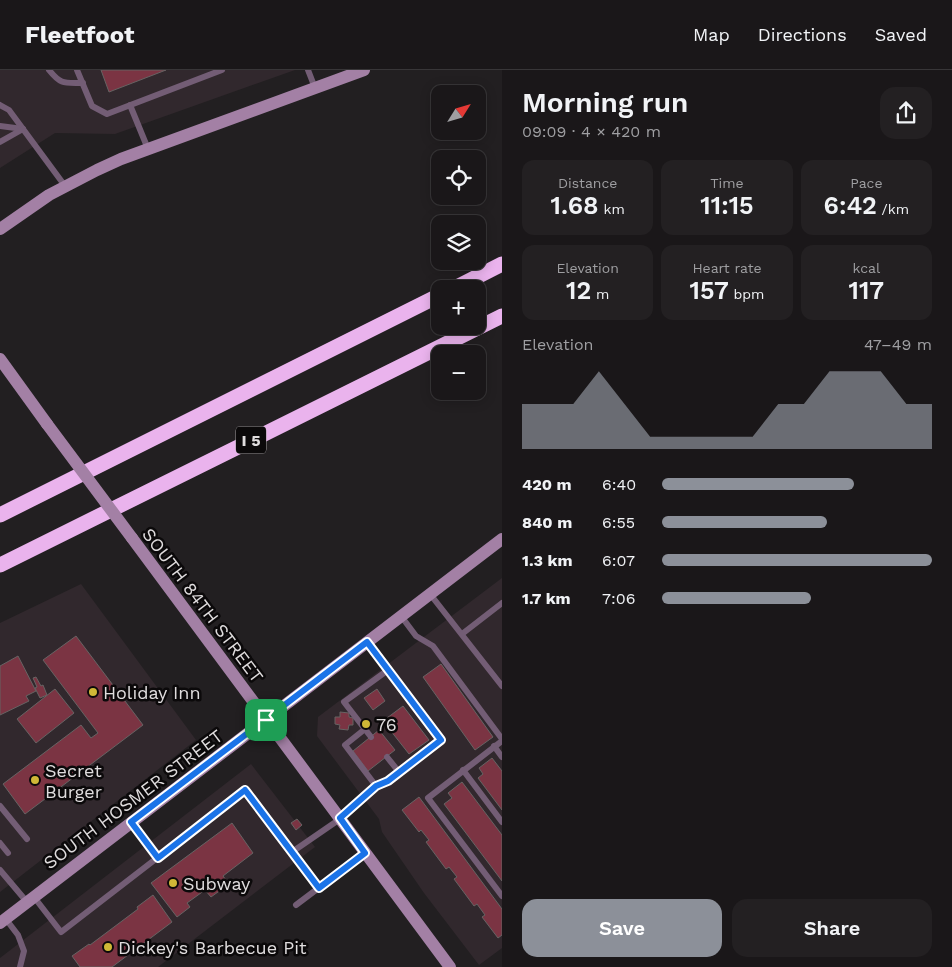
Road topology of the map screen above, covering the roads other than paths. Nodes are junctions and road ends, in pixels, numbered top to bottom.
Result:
1 (49, 70) edge
2 (77, 70) edge
3 (222, 70) edge
4 (308, 70) edge
5 (364, 70) edge
6 (82, 83) junction
7 (315, 88) junction
8 (0, 105) edge
9 (130, 105) junction
10 (0, 126) edge
11 (23, 129) junction
12 (0, 142) edge
13 (148, 149) junction
14 (66, 186) junction
15 (0, 229) edge
16 (502, 264) edge
17 (471, 280) edge
18 (431, 300) edge
19 (502, 316) edge
20 (0, 359) edge
21 (0, 515) edge
22 (502, 538) edge
23 (0, 565) edge
24 (430, 594) junction
25 (502, 603) edge
26 (402, 616) junction
27 (462, 634) junction
28 (367, 642) junction
29 (388, 670) junction
30 (502, 686) edge
31 (266, 720) junction
32 (365, 729) junction
33 (371, 737) dead end
34 (502, 740) edge
35 (494, 746) junction
36 (387, 757) dead end
37 (502, 757) edge
38 (463, 770) junction
39 (399, 772) junction
40 (376, 786) junction
41 (0, 806) edge
42 (340, 818) junction
43 (131, 822) junction
44 (502, 822) edge
45 (27, 839) dead end
46 (0, 842) edge
47 (292, 852) junction
48 (8, 853) dead end
49 (365, 853) junction
50 (158, 858) junction
51 (0, 870) edge
52 (319, 888) junction
53 (502, 896) edge
54 (30, 900) junction
55 (296, 905) dead end
56 (3, 920) edge
57 (20, 967) edge
58 (450, 967) edge

1 - 6 lane
2 - 6 lane
3 - 9 lane
4 - 7 lane
5 - 7 main road
6 - 9 lane
7 - 13 main road
8 - 11 lane
9 - 13 lane
10 - 11 lane
11 - 12 lane
11 - 14 lane
13 - 14 main road
14 - 15 main road
16 - 17 highway
18 - 21 highway, I 5
19 - 23 highway, I 5
20 - 31 main road, SOUTH 84TH STREET, bridge
22 - 24 main road, SOUTH HOSMER STREET
24 - 26 main road, SOUTH HOSMER STREET
24 - 27 lane
25 - 27 lane
26 - 28 main road, SOUTH HOSMER STREET
26 - 34 lane
27 - 30 lane
28 - 29 lane
28 - 31 main road, SOUTH HOSMER STREET
29 - 32 lane
29 - 39 lane
31 - 42 main road, SOUTH 84TH STREET
31 - 43 main road, SOUTH HOSMER STREET
32 - 33 lane
32 - 40 lane
34 - 35 lane
35 - 37 lane
35 - 38 lane
36 - 39 lane
38 - 44 lane
38 - 53 lane
39 - 40 lane
40 - 42 lane
41 - 45 lane
42 - 47 lane
42 - 49 main road, SOUTH 84TH STREET
43 - 50 lane
43 - 54 main road, SOUTH HOSMER STREET
46 - 48 lane
47 - 50 lane
47 - 52 lane
49 - 52 lane
49 - 58 main road, SOUTH 84TH STREET
50 - 54 lane
51 - 54 lane
52 - 55 lane
54 - 56 main road, SOUTH HOSMER STREET
56 - 57 lane

